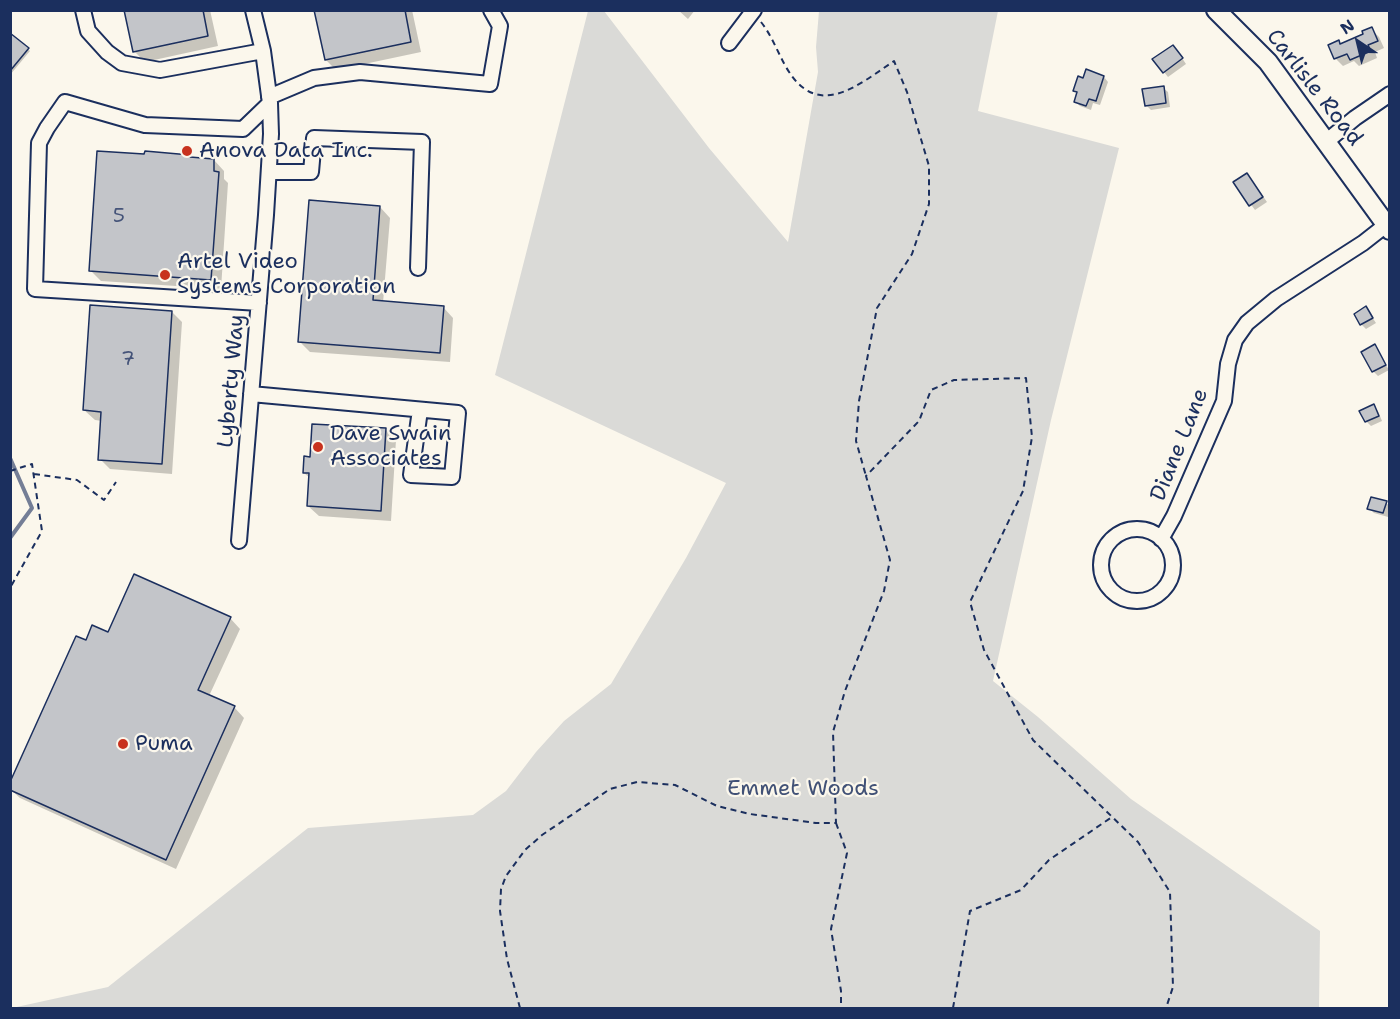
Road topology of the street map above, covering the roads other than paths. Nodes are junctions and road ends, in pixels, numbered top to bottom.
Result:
1 (83, 10) edge
2 (253, 10) edge
3 (491, 10) edge
4 (1216, 10) edge
5 (753, 11) edge
6 (729, 43) dead end
7 (263, 51) junction
8 (1389, 94) edge
9 (269, 100) junction
10 (1327, 141) junction
11 (269, 172) junction
12 (1388, 228) edge
13 (418, 268) dead end
14 (259, 303) junction
15 (252, 394) junction
16 (420, 410) junction
17 (1161, 539) junction
18 (239, 541) dead end

1 - 7 street
2 - 7 street, Lyberty Way
3 - 9 street
4 - 10 main road, Carlisle Road
5 - 6 street
7 - 9 street, Lyberty Way
8 - 10 street
9 - 11 street, Lyberty Way
9 - 14 street
10 - 12 main road, Carlisle Road
11 - 13 street
11 - 14 street, Lyberty Way
12 - 17 street, Diane Lane
14 - 15 street, Lyberty Way
15 - 16 street
15 - 18 street, Lyberty Way
16 - 16 street
17 - 17 street, Diane Lane

